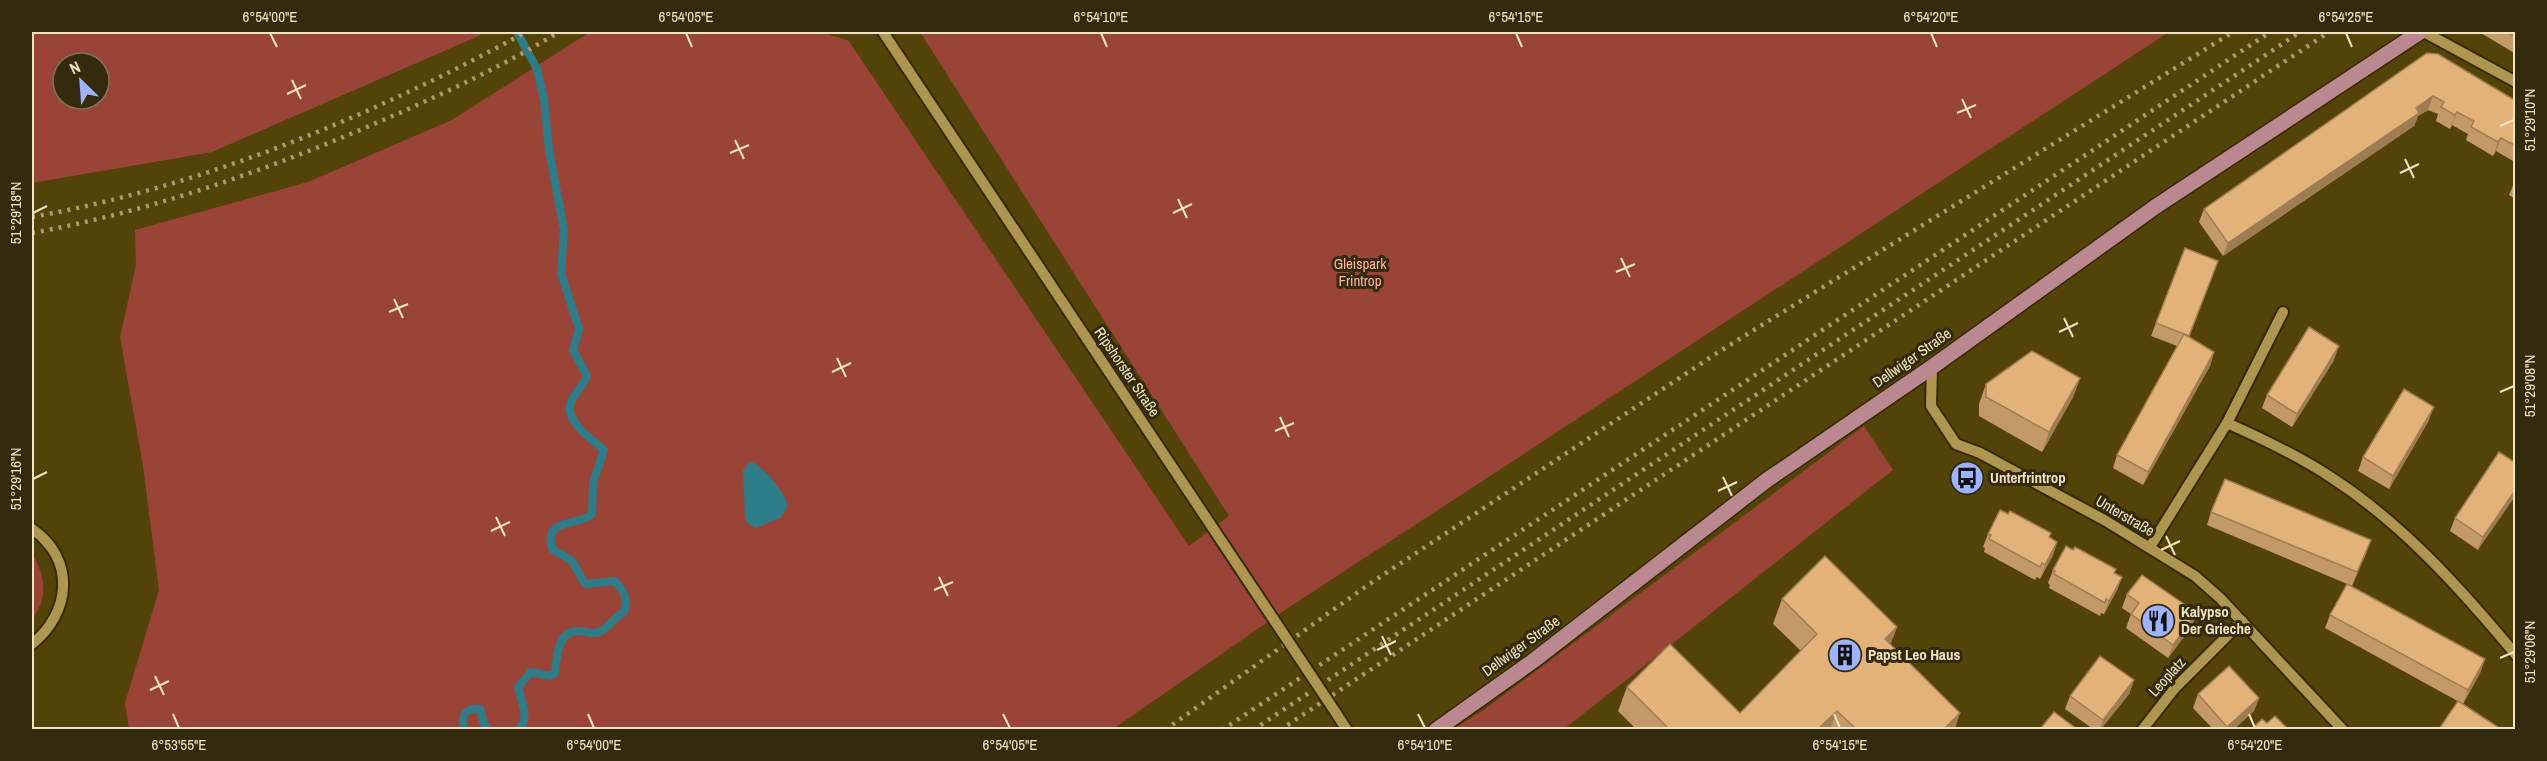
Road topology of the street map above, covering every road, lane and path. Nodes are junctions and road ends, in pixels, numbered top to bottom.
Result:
1 (883, 32) edge
2 (2422, 32) edge
3 (2516, 81) edge
4 (2283, 312) dead end
5 (1932, 367) junction
6 (2227, 423) junction
7 (32, 529) edge
8 (2150, 547) junction
9 (2242, 621) junction
10 (32, 644) edge
11 (2516, 655) edge
12 (1347, 729) edge
13 (1436, 729) edge
14 (2142, 729) edge
15 (2343, 729) edge

1 - 12 street, Ripshorster Straße, bridge
2 - 3 street
2 - 5 main road, Dellwiger Straße
4 - 6 street
5 - 8 street, Unterstraße
5 - 13 main road, Dellwiger Straße
6 - 8 street
6 - 11 street
7 - 10 street
8 - 9 street, Unterstraße
9 - 14 street, Leoplatz
9 - 15 street, Unterstraße

